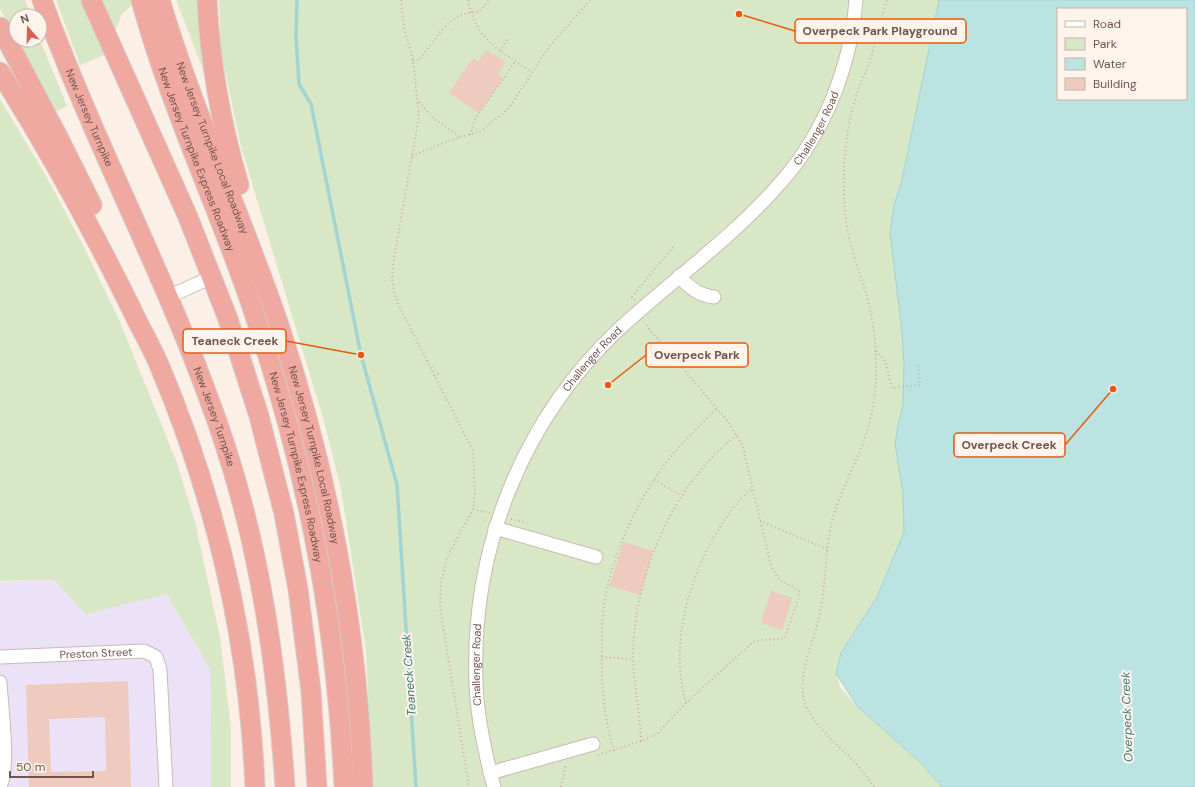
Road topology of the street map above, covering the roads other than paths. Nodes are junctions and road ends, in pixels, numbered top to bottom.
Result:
1 (42, 0) edge
2 (91, 0) edge
3 (102, 0) edge
4 (141, 0) edge
5 (160, 0) edge
6 (207, 0) edge
7 (856, 0) edge
8 (0, 27) edge
9 (0, 72) edge
10 (188, 217) junction
11 (258, 268) junction
12 (679, 276) junction
13 (212, 277) junction
14 (168, 297) junction
15 (714, 297) dead end
16 (152, 348) junction
17 (495, 528) junction
18 (596, 557) dead end
19 (0, 657) edge
20 (0, 682) edge
21 (592, 751) road end
22 (283, 758) junction
23 (490, 773) junction
24 (0, 786) edge
25 (166, 787) edge
26 (255, 787) edge
27 (280, 787) edge
28 (285, 787) edge
29 (317, 787) edge
30 (344, 787) edge
31 (363, 787) edge
32 (494, 787) edge

1 - 14 highway, New Jersey Turnpike
2 - 10 highway
3 - 10 highway
4 - 30 highway, New Jersey Turnpike Express Roadway
5 - 11 highway, New Jersey Turnpike Local Roadway
6 - 11 highway
7 - 12 street, Challenger Road
8 - 16 highway
9 - 16 highway
10 - 13 highway
11 - 31 highway, New Jersey Turnpike Local Roadway
12 - 15 street
12 - 17 street, Challenger Road
13 - 14 street
13 - 29 highway
14 - 22 highway, New Jersey Turnpike
16 - 26 highway
17 - 18 street
17 - 23 street, Challenger Road
19 - 25 street, Preston Street
20 - 24 street
21 - 23 street
22 - 27 highway
22 - 28 highway, New Jersey Turnpike
23 - 32 street, Challenger Road

